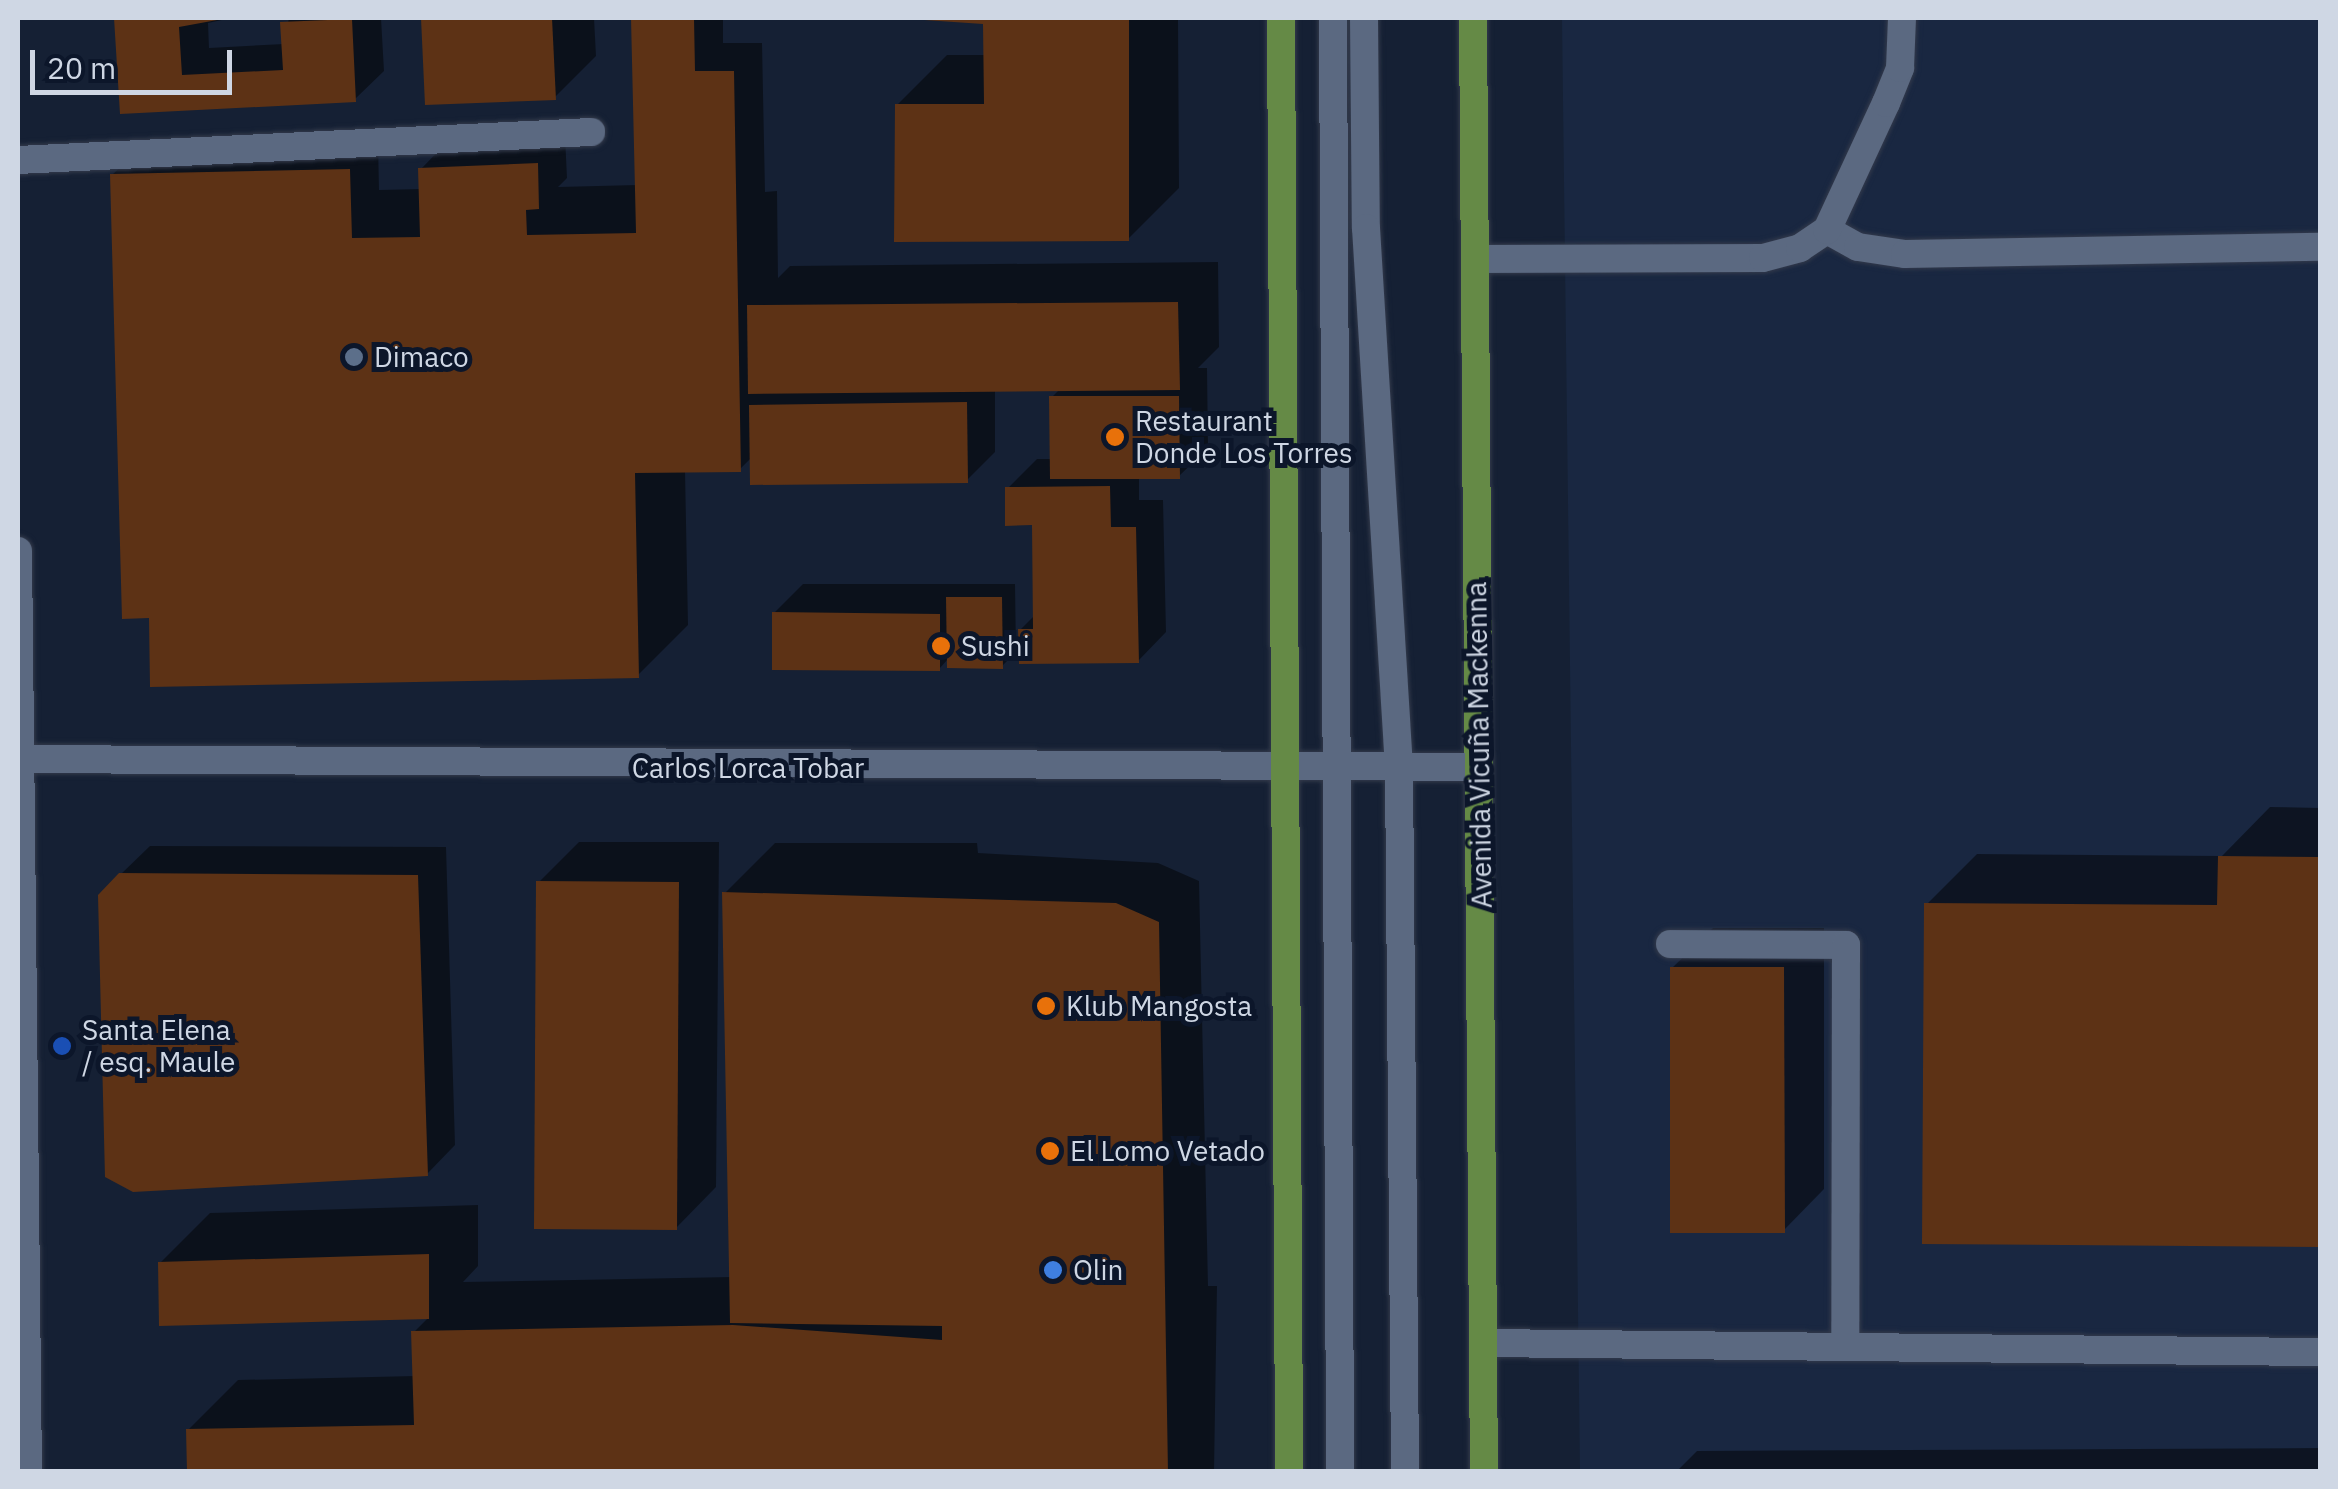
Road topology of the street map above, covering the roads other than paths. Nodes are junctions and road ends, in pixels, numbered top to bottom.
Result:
1 (1281, 18) edge
2 (1333, 18) edge
3 (1364, 18) edge
4 (1473, 18) edge
5 (1902, 18) edge
6 (591, 132) dead end
7 (18, 160) edge
8 (1826, 230) junction
9 (2320, 247) edge
10 (1474, 259) junction
11 (18, 551) edge
12 (20, 759) edge
13 (1285, 765) junction
14 (1337, 766) junction
15 (1479, 767) junction
16 (1399, 768) junction
17 (1670, 944) dead end
18 (1483, 1343) junction
19 (1845, 1348) junction
20 (2320, 1352) edge
21 (28, 1472) edge
22 (1289, 1472) edge
23 (1340, 1472) edge
24 (1406, 1472) edge
25 (1484, 1472) edge

1 - 13 main road
2 - 14 street
3 - 16 street
4 - 10 main road, Avenida Vicuña Mackenna
5 - 8 street
6 - 7 street
8 - 9 street
8 - 10 street
10 - 15 main road, Avenida Vicuña Mackenna
11 - 12 street
12 - 13 street, Carlos Lorca Tobar
12 - 21 street
13 - 14 street, Carlos Lorca Tobar
13 - 22 main road
14 - 16 street, Carlos Lorca Tobar
14 - 23 street
15 - 16 street, Carlos Lorca Tobar
15 - 18 main road, Avenida Vicuña Mackenna
16 - 24 street
17 - 19 street
18 - 19 street
18 - 25 main road, Avenida Vicuña Mackenna
19 - 20 street

